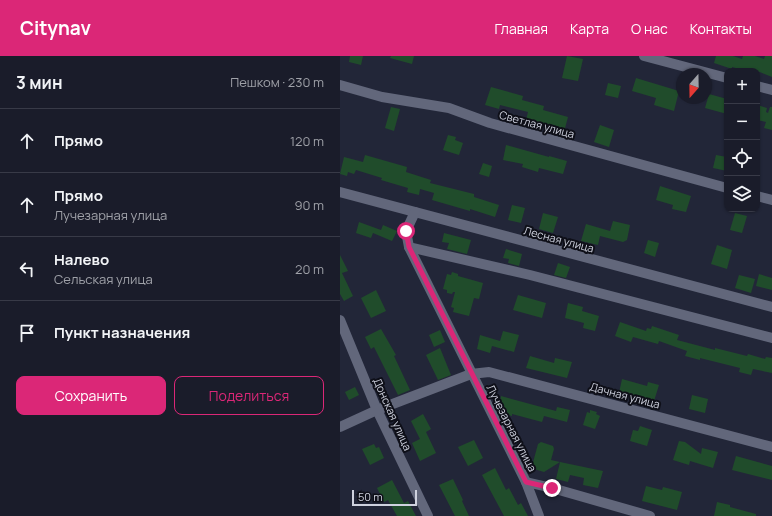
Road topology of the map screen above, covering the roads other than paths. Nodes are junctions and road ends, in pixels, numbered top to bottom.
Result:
1 (644, 56) edge
2 (724, 77) edge
3 (340, 85) edge
4 (760, 87) edge
5 (772, 90) edge
6 (724, 187) edge
7 (340, 192) edge
8 (760, 197) edge
9 (772, 200) edge
10 (415, 212) junction
11 (409, 247) junction
12 (772, 307) edge
13 (340, 320) edge
14 (772, 338) edge
15 (471, 374) junction
16 (377, 410) junction
17 (340, 427) edge
18 (772, 447) edge
19 (526, 482) junction
20 (428, 516) edge
21 (539, 516) edge
22 (650, 516) edge

1 - 2 street
3 - 6 street, Светлая улица
4 - 5 street
7 - 10 street, Лесная улица
8 - 9 street
10 - 11 street
10 - 12 street, Лесная улица
11 - 14 street
11 - 15 street, Лучезарная улица
13 - 16 street, Донская улица
15 - 16 street, Дачная улица
15 - 18 street, Дачная улица
15 - 19 street, Лучезарная улица
16 - 17 street, Дачная улица
16 - 20 street, Донская улица
19 - 21 street, Лучезарная улица
19 - 22 street

